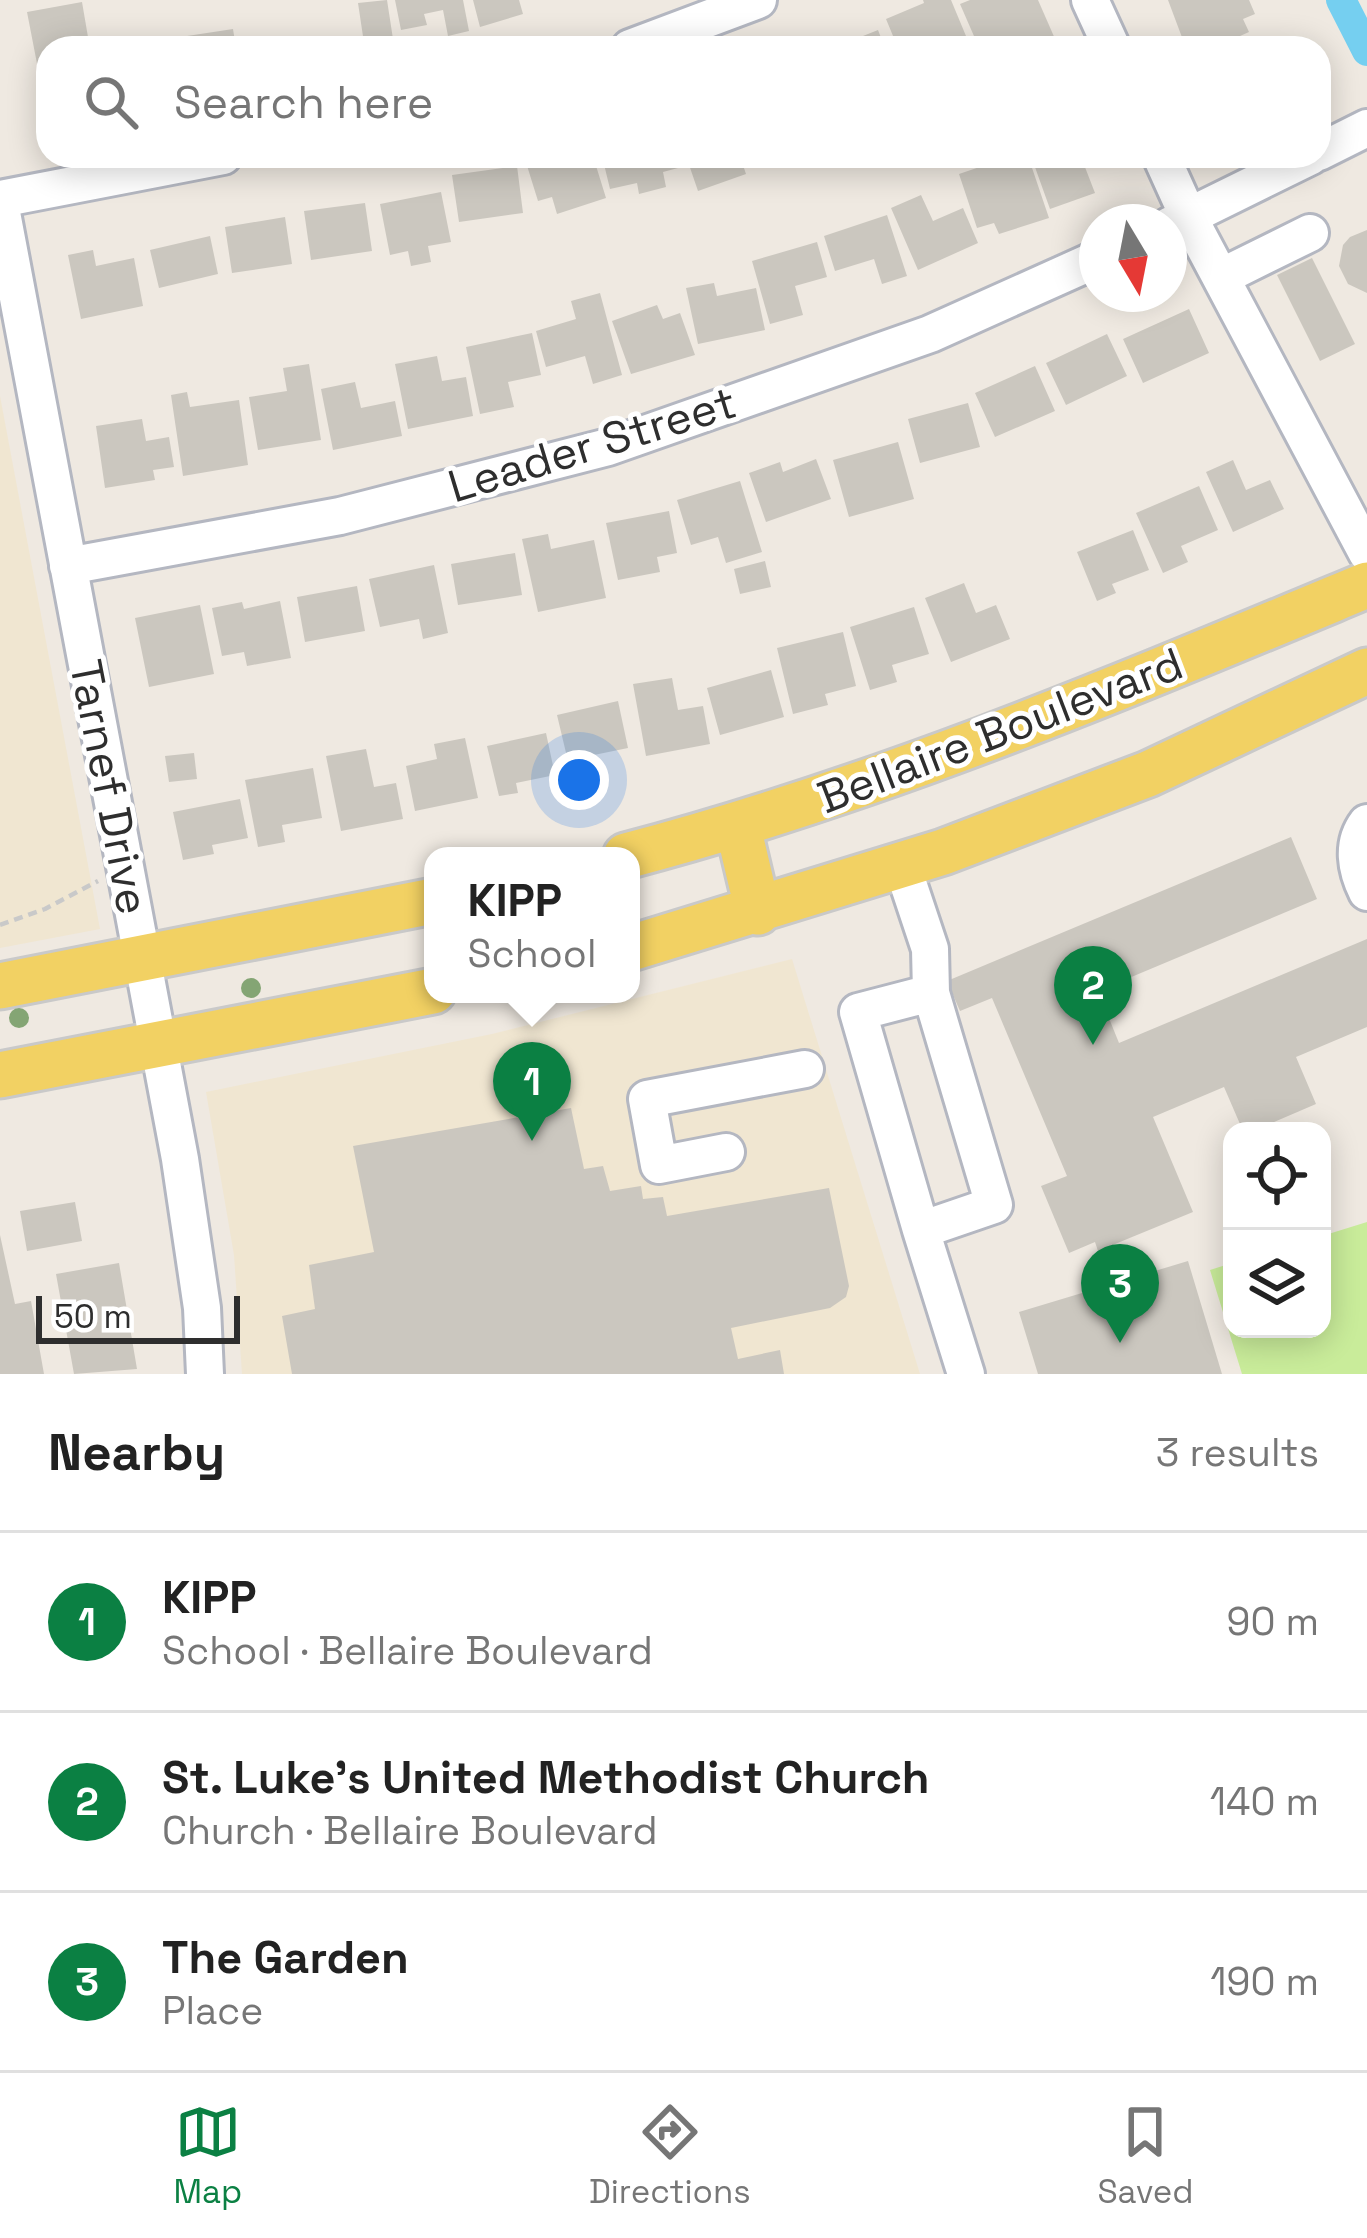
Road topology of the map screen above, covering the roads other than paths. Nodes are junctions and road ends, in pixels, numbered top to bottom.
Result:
1 (758, 0) edge
2 (1090, 0) edge
3 (662, 36) edge
4 (1106, 36) edge
5 (1367, 128) edge
6 (1331, 146) edge
7 (164, 168) edge
8 (1164, 168) edge
9 (1287, 168) edge
10 (0, 201) edge
11 (1174, 204) edge
12 (1187, 218) edge
13 (1187, 233) edge
14 (1310, 233) dead end
15 (1079, 267) edge
16 (1221, 278) junction
17 (1367, 553) edge
18 (68, 566) junction
19 (1367, 585) edge
20 (1367, 670) edge
21 (1367, 823) edge
22 (738, 826) junction
23 (640, 852) edge
24 (902, 865) junction
25 (1367, 892) edge
26 (424, 903) edge
27 (758, 912) junction
28 (640, 945) edge
29 (142, 961) junction
30 (0, 986) edge
31 (424, 993) edge
32 (931, 993) junction
33 (159, 1045) junction
34 (806, 1069) dead end
35 (0, 1075) edge
36 (726, 1152) dead end
37 (921, 1230) junction
38 (205, 1374) edge
39 (966, 1374) edge

1 - 3 street
2 - 4 street
5 - 6 street
7 - 10 street
8 - 11 street
9 - 12 street
10 - 18 street, Tarnef Drive
13 - 16 street
14 - 16 street
15 - 18 street, Leader Street
16 - 17 street
18 - 29 street, Tarnef Drive
19 - 22 main road, Bellaire Boulevard
20 - 24 main road, Bellaire Boulevard
21 - 25 street
22 - 23 main road, Bellaire Boulevard
22 - 27 main road
24 - 27 main road, Bellaire Boulevard
24 - 32 street
26 - 29 main road
27 - 28 main road, Bellaire Boulevard
29 - 30 main road
29 - 33 street, Tarnef Drive
31 - 33 main road
32 - 37 street
32 - 37 street
33 - 35 main road
33 - 38 street, Tarnef Drive
34 - 36 street
37 - 39 street

